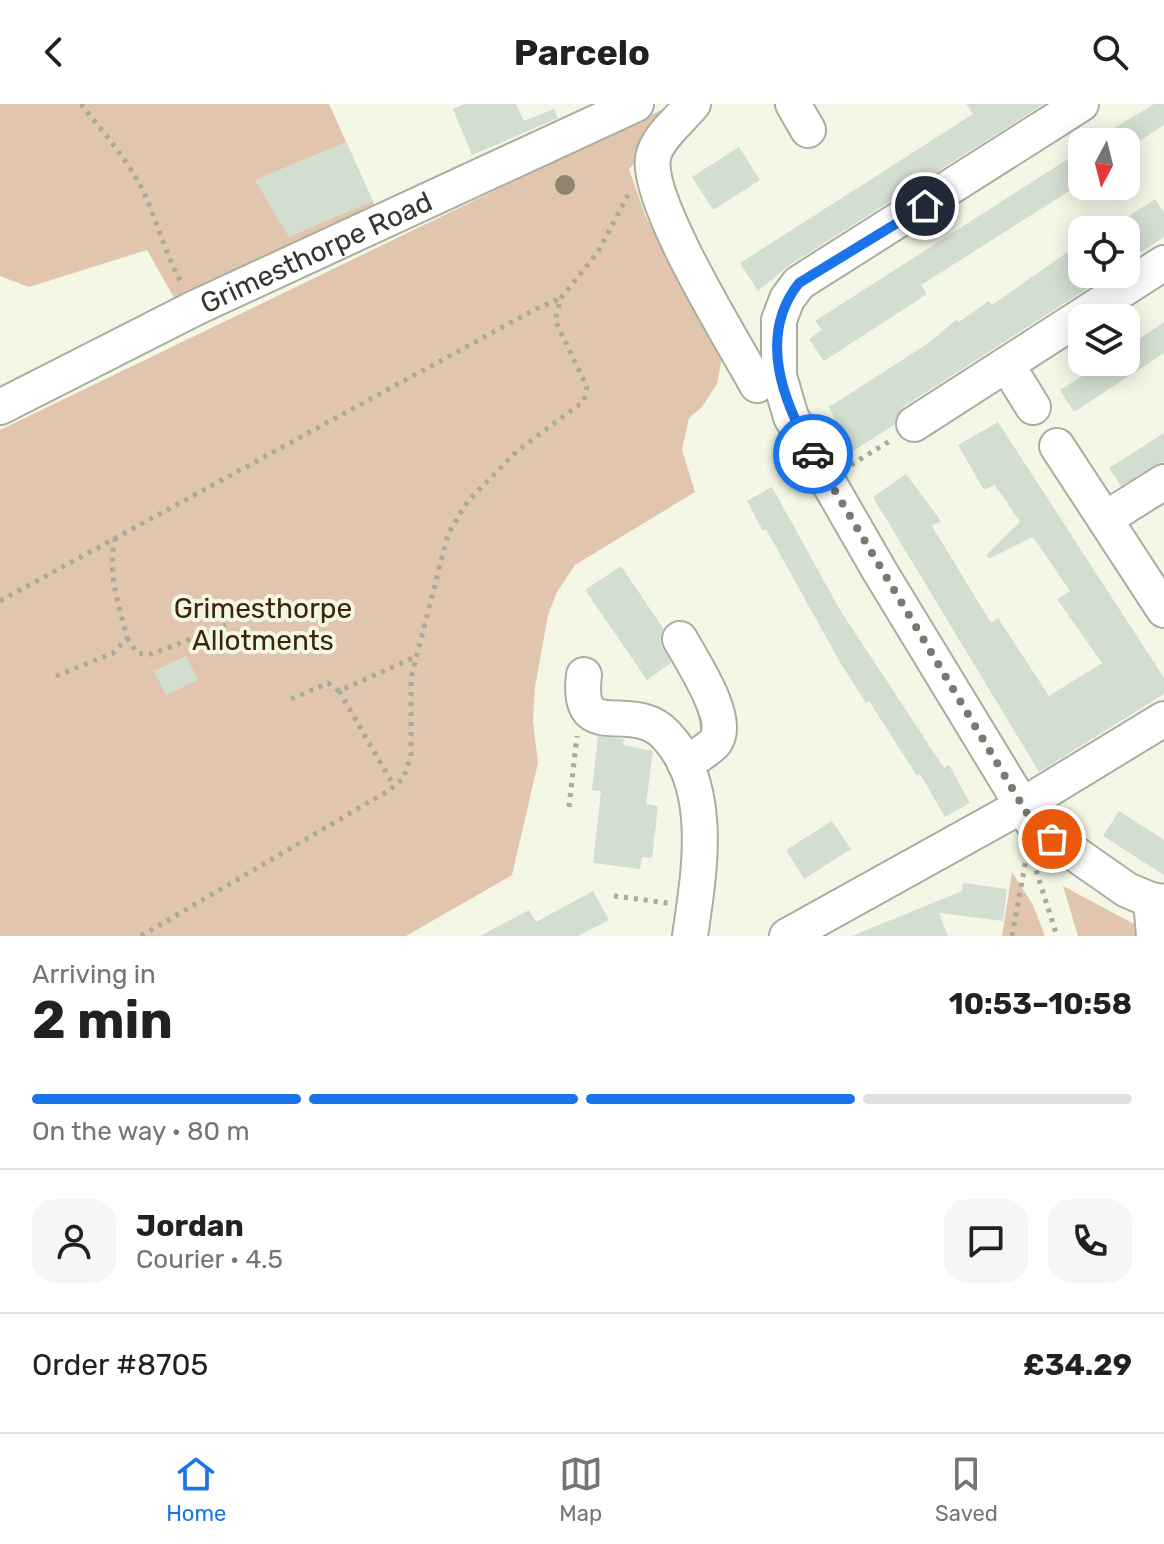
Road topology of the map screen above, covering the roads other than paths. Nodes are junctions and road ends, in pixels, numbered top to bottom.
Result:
1 (636, 104) edge
2 (693, 104) edge
3 (1081, 104) edge
4 (1164, 263) edge
5 (1007, 365) junction
6 (757, 385) dead end
7 (0, 407) edge
8 (1033, 407) dead end
9 (900, 434) road end
10 (1057, 446) dead end
11 (1164, 482) edge
12 (1105, 519) junction
13 (1164, 610) edge
14 (680, 639) dead end
15 (583, 686) road end
16 (1164, 719) edge
17 (685, 764) junction
18 (1023, 805) junction
19 (1157, 901) edge
20 (692, 922) edge
21 (787, 936) edge
22 (1154, 936) edge

1 - 7 street, Grimesthorpe Road
2 - 6 street
3 - 18 street
4 - 5 street
5 - 8 street
5 - 9 street
10 - 12 street
11 - 12 street
12 - 13 street
14 - 17 street
15 - 17 street
16 - 18 street
17 - 20 street
18 - 19 street
18 - 21 street
19 - 22 street

